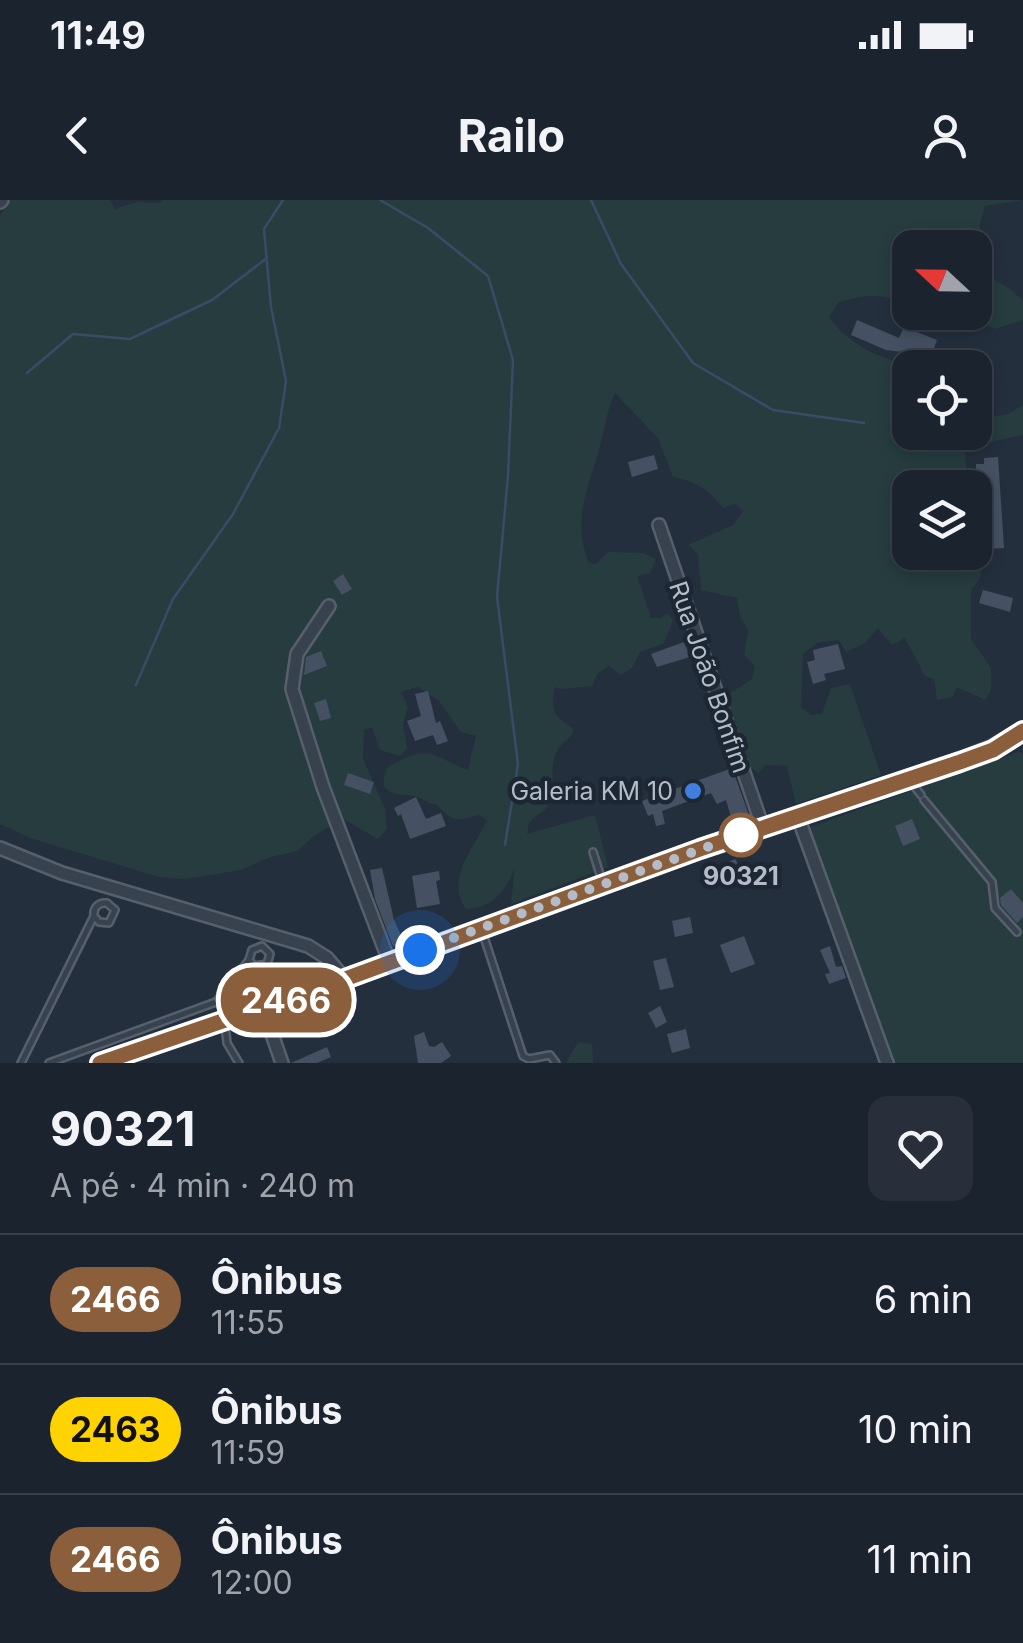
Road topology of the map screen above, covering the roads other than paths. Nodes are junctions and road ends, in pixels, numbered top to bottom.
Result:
1 (659, 525) dead end
2 (328, 606) dead end
3 (1023, 730) edge
4 (909, 779) junction
5 (798, 817) junction
6 (763, 828) junction
7 (0, 848) edge
8 (593, 852) dead end
9 (603, 884) junction
10 (94, 916) junction
11 (481, 928) junction
12 (1017, 932) dead end
13 (249, 960) junction
14 (389, 961) junction
15 (345, 979) junction
16 (262, 1008) junction
17 (224, 1021) junction
18 (20, 1063) edge
19 (49, 1063) edge
20 (100, 1063) edge
21 (239, 1063) edge
22 (282, 1063) edge
23 (556, 1063) edge
24 (887, 1063) edge

1 - 6 street, Rua João Bonfim
2 - 14 street
3 - 4 main road
4 - 5 main road
4 - 12 lane
5 - 6 main road
5 - 24 street
6 - 9 main road
7 - 15 street
8 - 9 lane
9 - 11 main road
10 - 10 lane
10 - 18 lane
11 - 14 main road
11 - 23 lane
13 - 13 lane
13 - 19 lane
14 - 15 main road
15 - 16 main road
16 - 17 main road
16 - 22 street
17 - 20 main road
17 - 21 lane

